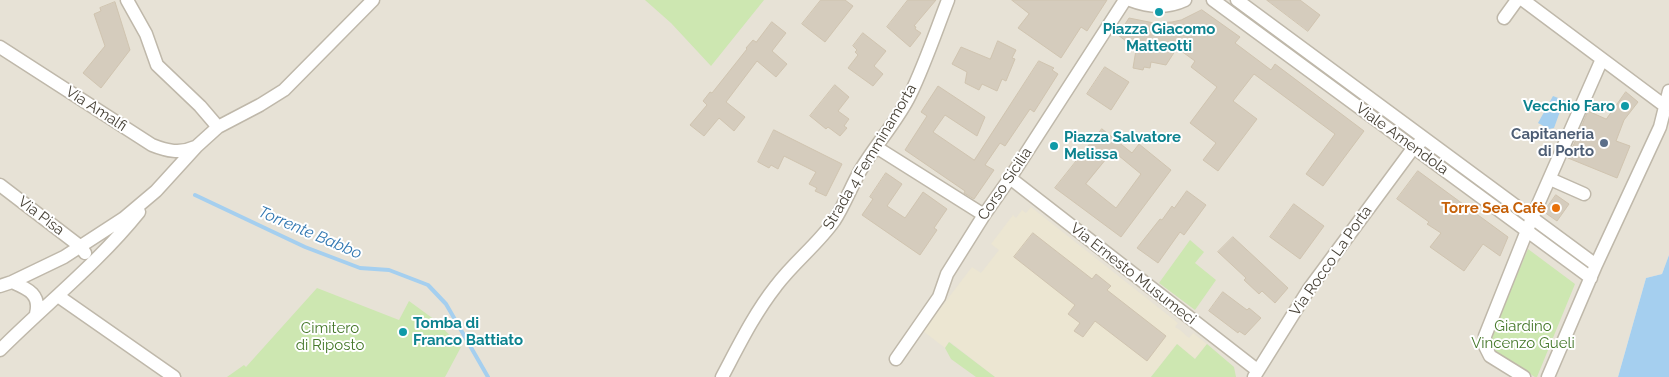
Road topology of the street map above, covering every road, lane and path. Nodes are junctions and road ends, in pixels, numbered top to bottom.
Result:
1 (127, 0) edge
2 (373, 0) edge
3 (948, 0) edge
4 (1130, 0) edge
5 (1185, 0) edge
6 (1213, 0) edge
7 (1237, 0) edge
8 (1517, 0) edge
9 (1523, 0) edge
10 (1121, 5) edge
11 (1504, 18) dead end
12 (0, 47) edge
13 (1602, 59) junction
14 (1669, 91) edge
15 (1666, 111) edge
16 (218, 127) junction
17 (1427, 141) junction
18 (197, 146) junction
19 (876, 147) junction
20 (1414, 147) junction
21 (1010, 178) junction
22 (1550, 178) junction
23 (0, 184) edge
24 (156, 191) junction
25 (1584, 194) dead end
26 (984, 215) junction
27 (1532, 218) junction
28 (1527, 231) junction
29 (81, 246) junction
30 (91, 263) junction
31 (1596, 265) junction
32 (1591, 278) junction
33 (6, 284) edge
34 (58, 296) junction
35 (36, 314) junction
36 (0, 350) edge
37 (896, 359) dead end
38 (1255, 374) edge
39 (174, 377) edge
40 (722, 377) edge
41 (1524, 377) edge
42 (1548, 377) edge

1 - 16 street
2 - 16 street
3 - 19 street, Strada 4 Femminamorta
4 - 5 street
6 - 20 street, Viale Amendola
7 - 17 street, Viale Amendola
8 - 11 street
9 - 13 street
10 - 21 street, Corso Sicilia
12 - 18 street, Via Amalfi
13 - 15 street
13 - 22 street
14 - 15 street
15 - 31 street
16 - 18 street
17 - 20 street
17 - 27 street, Viale Amendola
18 - 24 street
19 - 26 street
19 - 40 street, Strada 4 Femminamorta
20 - 28 street, Viale Amendola
20 - 38 street, Via Rocco La Porta
21 - 26 street, Corso Sicilia
21 - 38 street, Via Ernesto Musumeci
22 - 25 street
22 - 27 street
23 - 29 street, Via Pisa
24 - 29 street
24 - 30 street
26 - 37 street, Corso Sicilia
27 - 28 street
27 - 31 street, Viale Amendola
28 - 32 street, Viale Amendola
28 - 41 street
29 - 30 street
29 - 33 street
30 - 34 street
31 - 32 street
32 - 42 street
33 - 35 street
34 - 35 street
34 - 39 street
35 - 36 street

